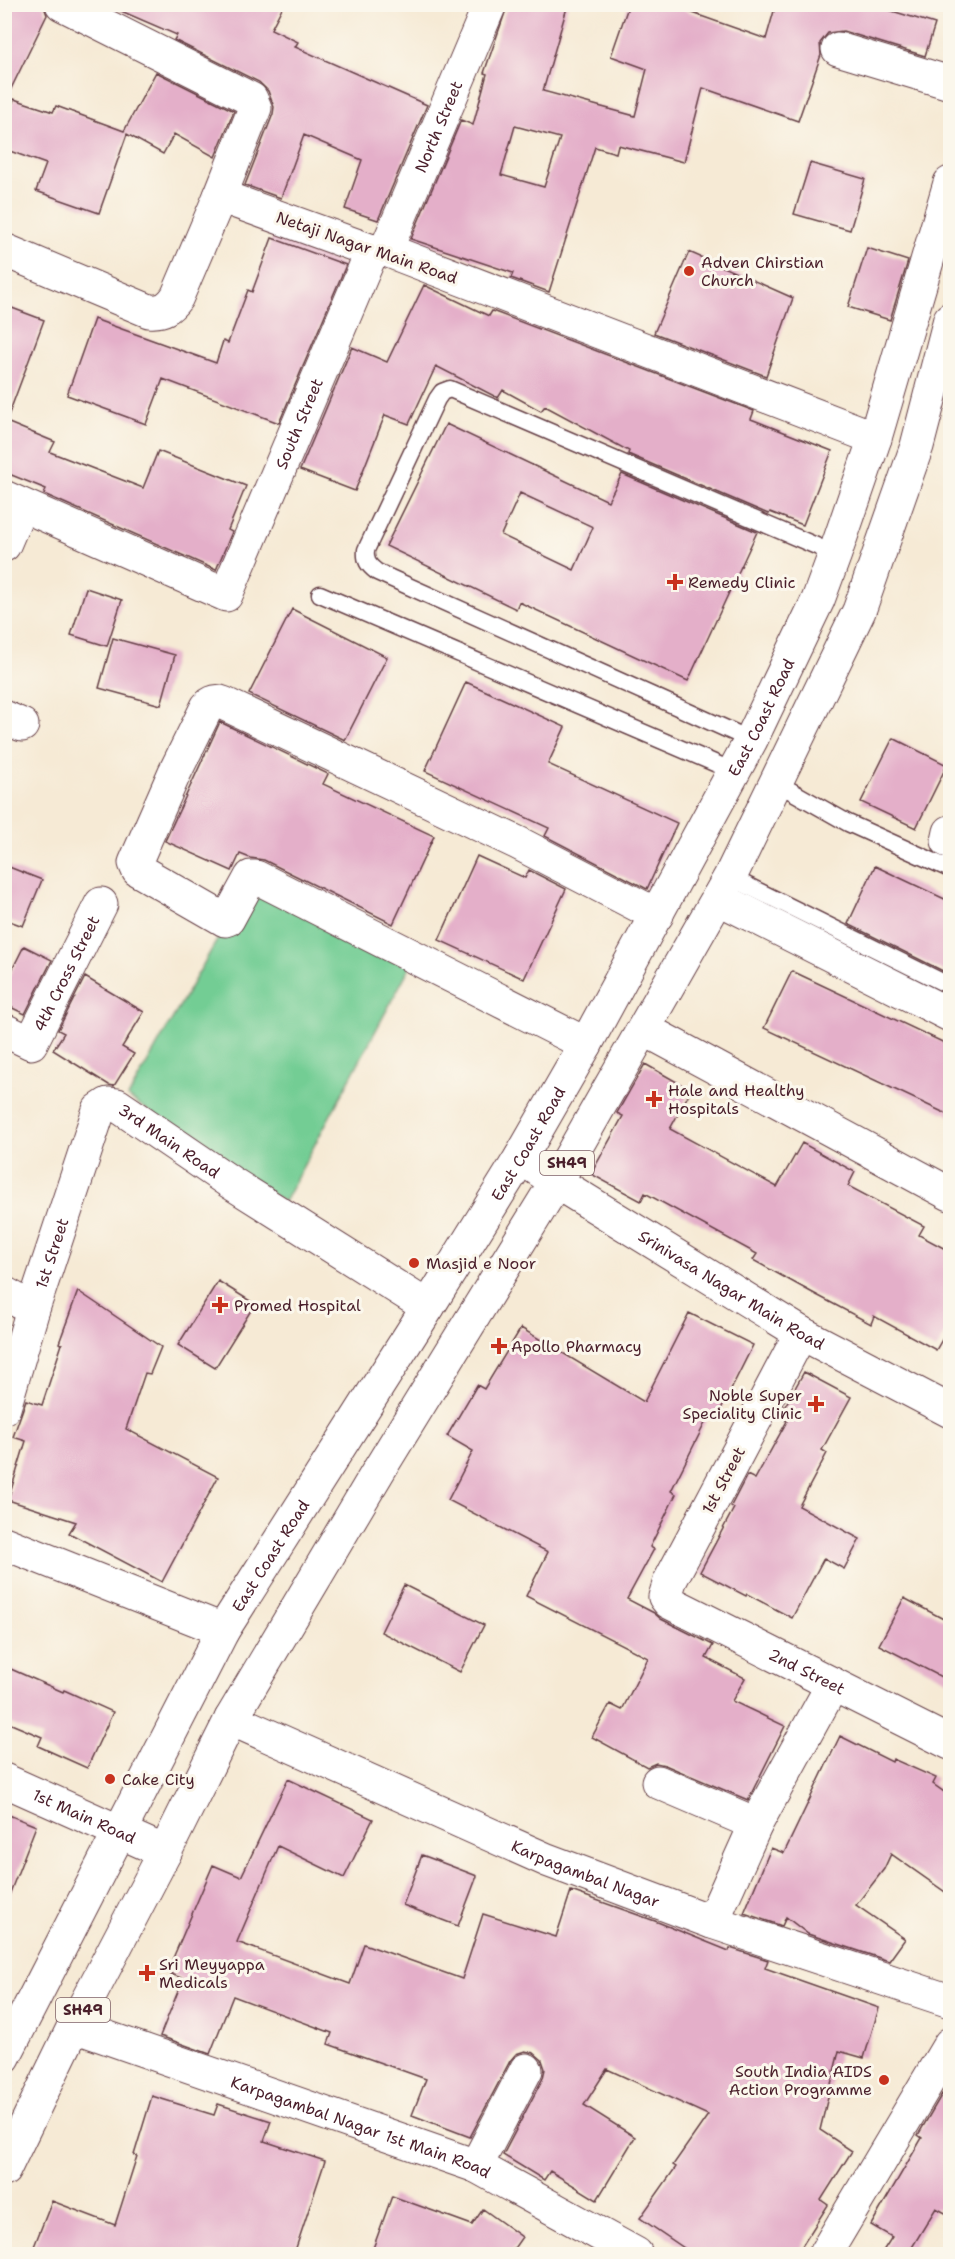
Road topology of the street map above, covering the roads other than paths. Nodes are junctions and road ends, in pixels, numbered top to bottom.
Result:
1 (62, 4) edge
2 (490, 4) edge
3 (838, 49) dead end
4 (951, 83) edge
5 (951, 183) edge
6 (220, 196) junction
7 (4, 250) edge
8 (379, 251) junction
9 (951, 319) edge
10 (875, 438) junction
11 (13, 501) edge
12 (4, 545) edge
13 (835, 554) junction
14 (320, 594) dead end
15 (751, 740) junction
16 (733, 771) junction
17 (777, 783) junction
18 (950, 847) edge
19 (724, 888) junction
20 (101, 904) dead end
21 (657, 915) junction
22 (951, 986) edge
23 (951, 1015) edge
24 (644, 1029) junction
25 (18, 1036) edge
26 (586, 1044) junction
27 (108, 1104) joint
28 (520, 1157) junction
29 (556, 1182) junction
30 (951, 1194) edge
31 (4, 1293) edge
32 (428, 1307) junction
33 (33, 1309) junction
34 (801, 1333) junction
35 (4, 1408) edge
36 (951, 1412) edge
37 (4, 1543) edge
38 (665, 1597) joint
39 (223, 1630) junction
40 (833, 1684) junction
41 (231, 1719) junction
42 (951, 1743) edge
43 (4, 1780) edge
44 (658, 1782) dead end
45 (756, 1824) junction
46 (120, 1833) junction
47 (165, 1852) junction
48 (712, 1922) junction
49 (951, 2001) edge
50 (74, 2026) junction
51 (951, 2044) edge
52 (4, 2057) edge
53 (526, 2070) dead end
54 (476, 2166) junction
55 (4, 2170) edge
56 (636, 2254) edge
57 (825, 2254) edge

1 - 6 street
2 - 8 street, North Street
3 - 4 street
5 - 10 street, East Coast Road / SH49
6 - 7 street
6 - 8 street, Netaji Nagar Main Road
8 - 10 street, Netaji Nagar Main Road
8 - 11 street, South Street
9 - 17 street, SH49
10 - 13 street, East Coast Road / SH49
11 - 12 street
13 - 15 street, East Coast Road / SH49
13 - 15 lane
14 - 16 lane
15 - 16 street, East Coast Road / SH49
16 - 21 street, East Coast Road / SH49
17 - 18 lane
17 - 19 street, SH49
19 - 22 lane
19 - 23 street
19 - 24 street, SH49
20 - 25 street, 4th Cross Street
21 - 26 street, East Coast Road / SH49
21 - 26 street
24 - 29 street, SH49
24 - 30 street
26 - 28 street, East Coast Road / SH49
27 - 32 street, 3rd Main Road
27 - 33 street, 1st Street
28 - 29 street, Srinivasa Nagar Main Road
28 - 32 street, East Coast Road / SH49
29 - 34 street, Srinivasa Nagar Main Road
29 - 41 street, SH49
31 - 33 street
32 - 39 street, East Coast Road / SH49
33 - 35 street, 1st Street
34 - 36 street, Srinivasa Nagar Main Road
34 - 38 street, 1st Street
37 - 39 street
38 - 40 street, 2nd Street
39 - 46 street, East Coast Road / SH49
40 - 42 street, 2nd Street
40 - 45 street
41 - 47 street, SH49
41 - 48 street, Karpagambal Nagar
43 - 46 street, 1st Main Road
44 - 45 street
45 - 48 street
46 - 47 street, 1st Main Road
46 - 52 street, East Coast Road / SH49
47 - 50 street, SH49
48 - 49 street, Karpagambal Nagar
50 - 54 street, Karpagambal Nagar 1st Main Road
50 - 55 street, SH49
51 - 57 street
53 - 54 street
54 - 56 street, Karpagambal Nagar 1st Main Road

